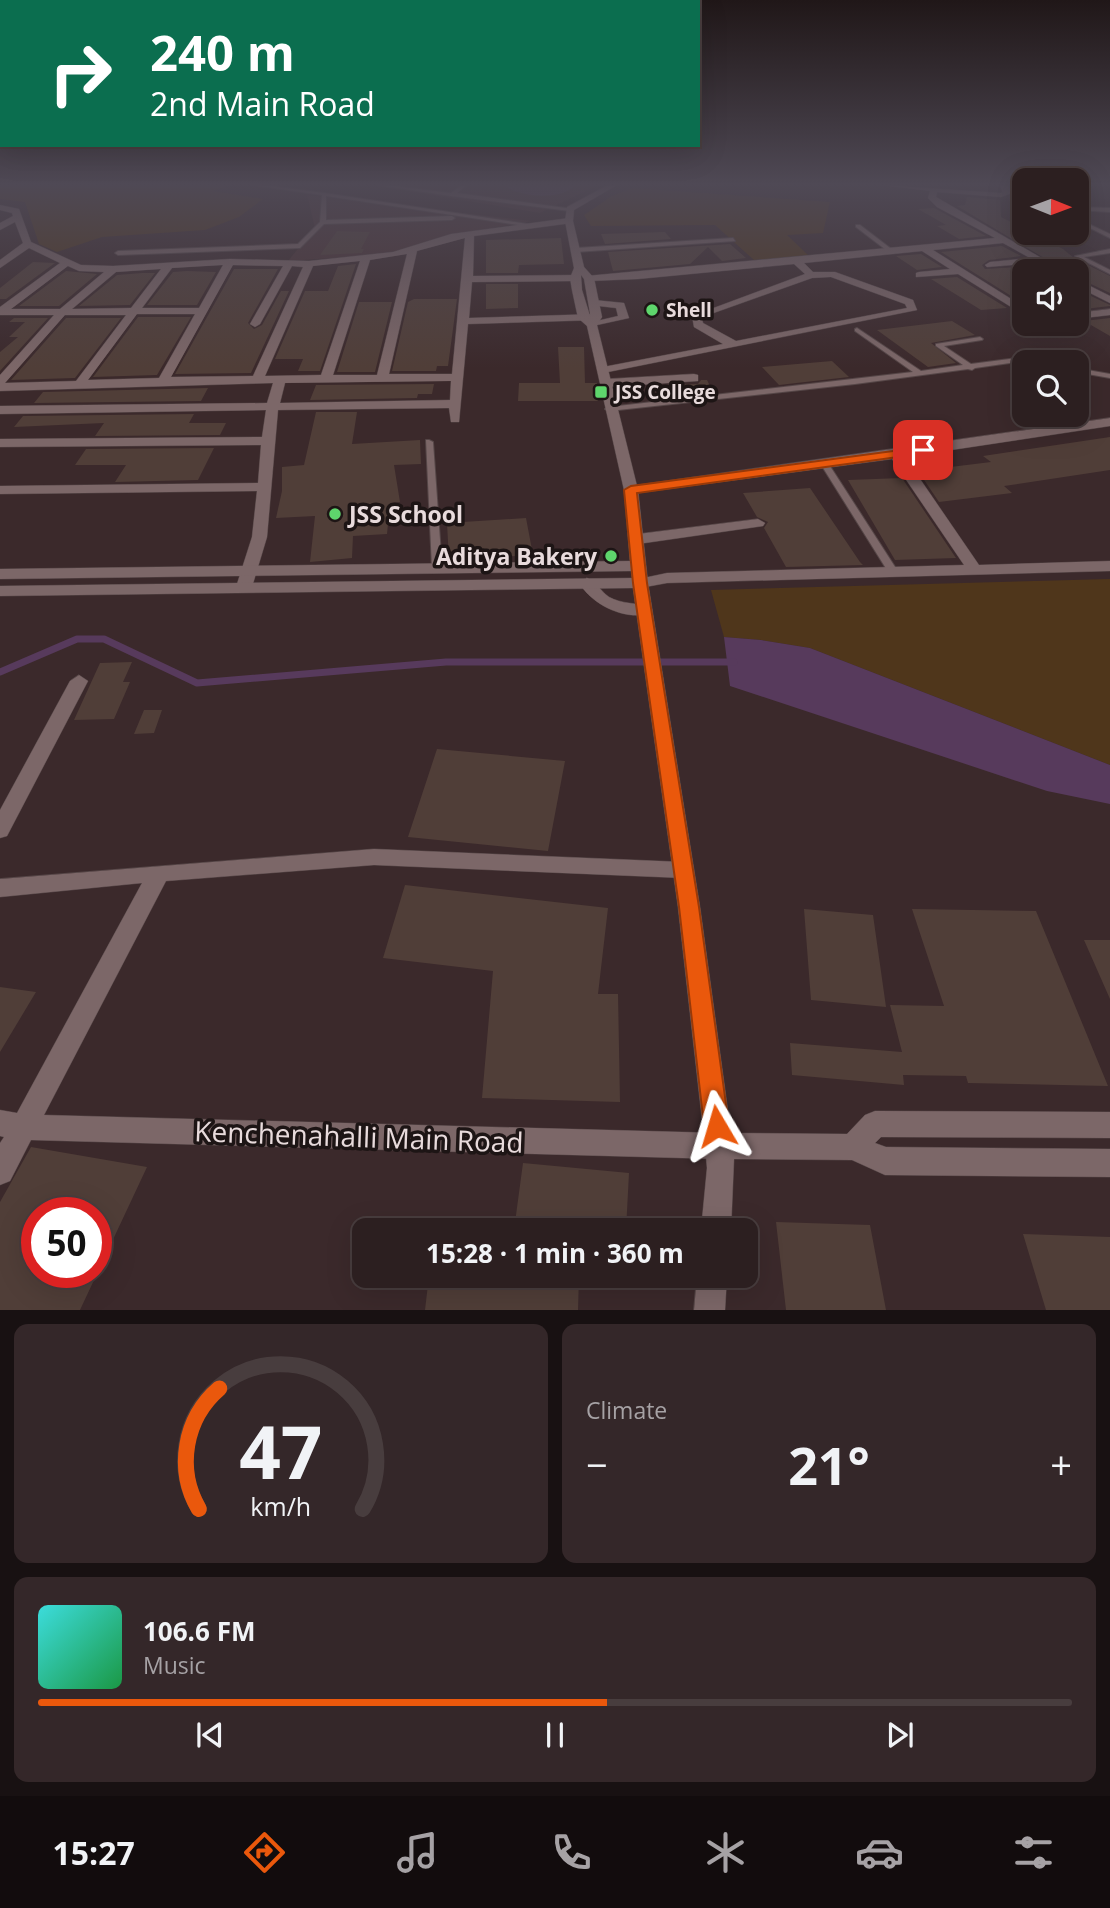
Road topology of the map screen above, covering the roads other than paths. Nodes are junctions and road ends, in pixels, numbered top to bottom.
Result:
1 (26, 246) edge
2 (33, 246) edge
3 (296, 246) edge
4 (424, 246) edge
5 (470, 246) edge
6 (575, 246) edge
7 (637, 246) edge
8 (884, 246) edge
9 (944, 246) edge
10 (1016, 246) edge
11 (925, 248) junction
12 (413, 250) junction
13 (576, 250) junction
14 (1110, 251) edge
15 (892, 252) junction
16 (118, 253) dead end
17 (1038, 259) edge
18 (365, 260) junction
19 (797, 261) junction
20 (230, 262) junction
21 (66, 263) junction
22 (1012, 263) edge
23 (170, 264) junction
24 (289, 264) junction
25 (309, 264) junction
26 (0, 265) edge
27 (990, 265) dead end
28 (113, 269) junction
29 (960, 271) junction
30 (1110, 272) edge
31 (577, 273) junction
32 (811, 275) junction
33 (919, 275) dead end
34 (589, 278) junction
35 (470, 279) junction
36 (1089, 289) edge
37 (1110, 300) edge
38 (594, 303) junction
39 (1012, 304) edge
40 (200, 311) junction
41 (62, 312) junction
42 (136, 312) junction
43 (1110, 312) edge
44 (1089, 314) edge
45 (591, 320) junction
46 (463, 321) junction
47 (255, 324) dead end
48 (858, 330) dead end
49 (980, 340) dead end
50 (729, 342) junction
51 (1012, 361) edge
52 (972, 368) junction
53 (604, 372) junction
54 (1089, 372) edge
55 (921, 374) junction
56 (1110, 376) edge
57 (456, 377) junction
58 (694, 378) dead end
59 (382, 379) junction
60 (257, 380) junction
61 (280, 380) junction
62 (325, 380) junction
63 (0, 382) edge
64 (163, 382) junction
65 (80, 383) junction
66 (0, 387) edge
67 (455, 404) junction
68 (270, 408) junction
69 (610, 409) junction
70 (0, 410) edge
71 (455, 419) dead end
72 (1110, 422) edge
73 (268, 441) junction
74 (429, 442) dead end
75 (0, 443) edge
76 (896, 454) junction
77 (824, 463) junction
78 (266, 487) junction
79 (0, 490) edge
80 (631, 490) junction
81 (758, 523) dead end
82 (638, 540) junction
83 (1110, 566) edge
84 (437, 568) junction
85 (974, 569) junction
86 (252, 570) junction
87 (892, 570) junction
88 (0, 574) edge
89 (640, 574) junction
90 (587, 583) junction
91 (244, 587) junction
92 (0, 591) edge
93 (644, 610) junction
94 (79, 681) dead end
95 (0, 830) edge
96 (683, 870) junction
97 (159, 873) junction
98 (0, 888) edge
99 (13, 1125) edge
100 (1110, 1125) edge
101 (719, 1146) junction
102 (853, 1147) junction
103 (1110, 1163) edge
104 (0, 1171) edge
105 (717, 1218) edge
106 (711, 1288) edge
107 (709, 1310) edge

1 - 26 street
2 - 21 street
3 - 16 lane
4 - 12 street
5 - 35 street
6 - 13 street
7 - 13 lane
8 - 15 lane
9 - 11 street
10 - 17 street
11 - 15 street
11 - 29 street
12 - 18 street
12 - 59 street
13 - 31 street
14 - 30 lane
15 - 19 street
18 - 25 street
18 - 62 street
19 - 32 street
19 - 34 street
20 - 23 street
20 - 24 street
20 - 40 street
21 - 28 street
21 - 41 street
22 - 27 street
23 - 28 street
23 - 42 street
24 - 25 street
24 - 47 street
25 - 60 street
28 - 41 street
29 - 33 street
29 - 39 street
31 - 34 street
31 - 35 street
31 - 45 street
32 - 50 street
32 - 50 street
34 - 38 street
35 - 46 street
36 - 37 street
38 - 45 street
38 - 45 street
40 - 42 street
40 - 64 street
41 - 42 street
41 - 63 street
42 - 65 street
43 - 44 street
45 - 46 street
45 - 53 street
46 - 57 street
48 - 55 lane
49 - 52 lane
50 - 53 street
51 - 52 lane
52 - 55 lane
53 - 58 street
53 - 69 street
54 - 56 lane
55 - 69 lane
57 - 59 street
57 - 67 street
59 - 62 street
60 - 61 street
60 - 64 street
61 - 62 street
61 - 68 street
64 - 65 street
65 - 66 street
67 - 68 street
67 - 71 street
68 - 70 street
68 - 73 street
69 - 80 street
72 - 76 street
73 - 75 street
73 - 78 street
74 - 84 lane
76 - 77 street
76 - 85 street
77 - 80 street
77 - 87 lane
78 - 79 street
78 - 86 street
80 - 82 street
81 - 82 street
82 - 89 street
83 - 85 street
84 - 86 street
84 - 89 street
85 - 87 street
86 - 88 street
86 - 91 street
87 - 89 street
89 - 90 street
89 - 93 street
90 - 91 street
90 - 93 street
91 - 92 street
93 - 96 street
94 - 95 street
96 - 97 street
96 - 101 street
97 - 98 street
97 - 99 street
99 - 101 street, Kenchenahalli Main Road
99 - 104 street
100 - 102 street
101 - 102 street, Kenchenahalli Main Road
101 - 105 street
102 - 103 street
106 - 107 street

